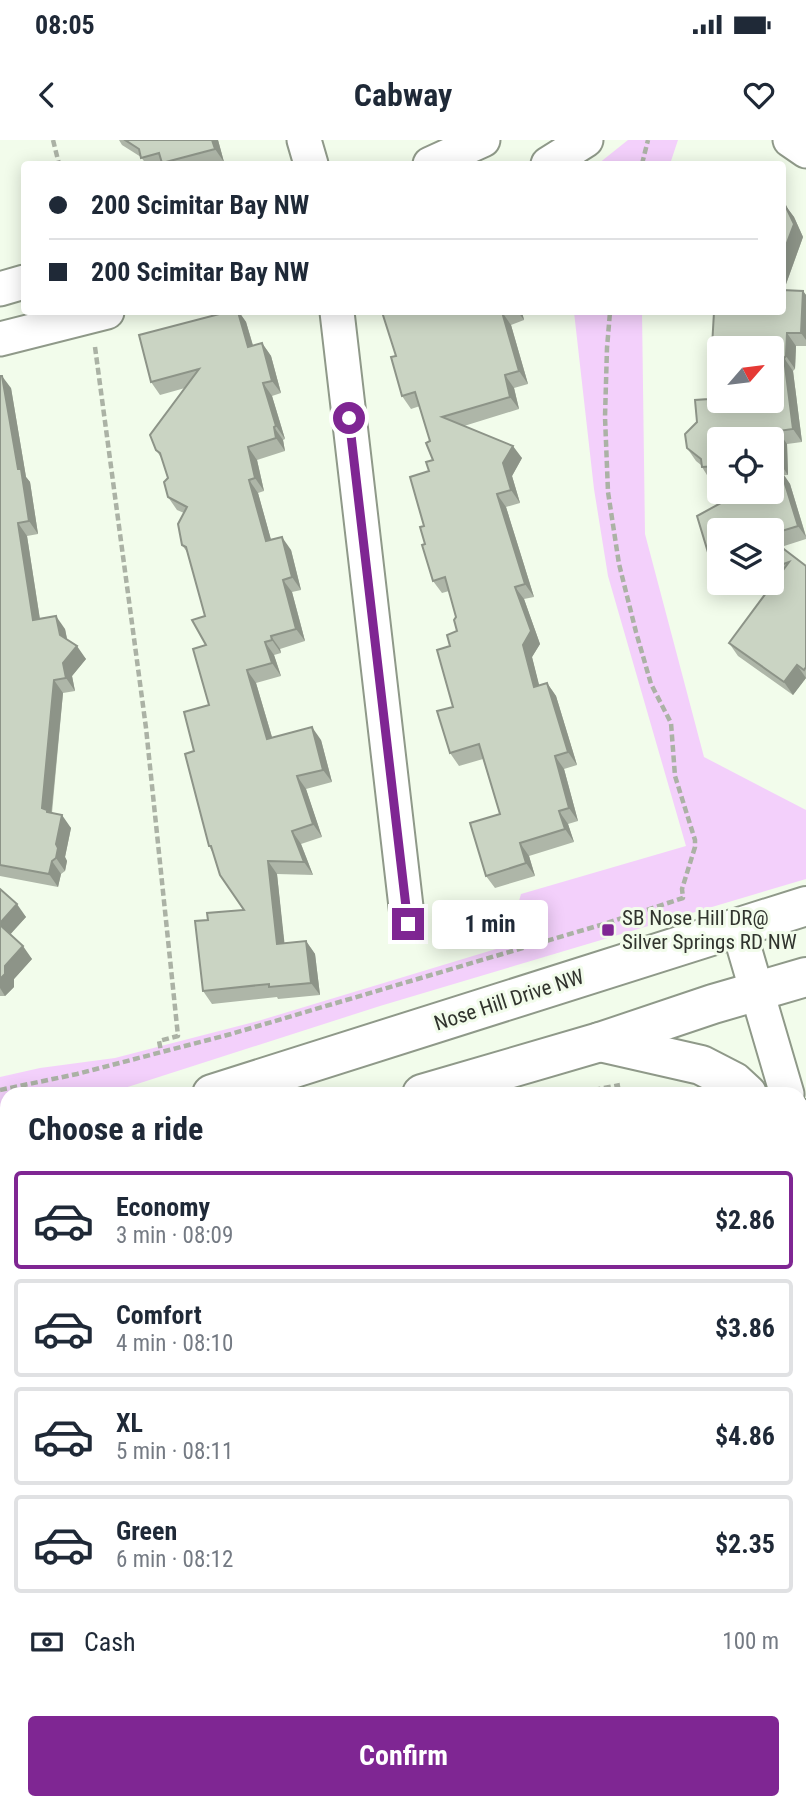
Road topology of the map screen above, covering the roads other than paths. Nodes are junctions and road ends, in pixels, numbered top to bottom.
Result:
1 (304, 140) edge
2 (483, 140) edge
3 (586, 140) edge
4 (790, 140) edge
5 (806, 151) edge
6 (310, 161) edge
7 (437, 161) edge
8 (553, 161) edge
9 (21, 283) edge
10 (0, 289) edge
11 (337, 315) edge
12 (101, 323) edge
13 (0, 339) edge
14 (806, 906) edge
15 (408, 924) dead end
16 (738, 927) junction
17 (806, 977) edge
18 (756, 991) junction
19 (600, 1042) junction
20 (234, 1087) edge
21 (446, 1087) edge
22 (739, 1087) edge
23 (785, 1087) edge

1 - 6 street
2 - 7 street
3 - 8 street
4 - 5 street
9 - 10 street
11 - 15 street
12 - 13 street
14 - 16 main road, Nose Hill Drive NW
16 - 18 street
16 - 20 main road, Nose Hill Drive NW
17 - 18 main road
18 - 19 main road
18 - 23 street
19 - 21 main road
19 - 22 main road

